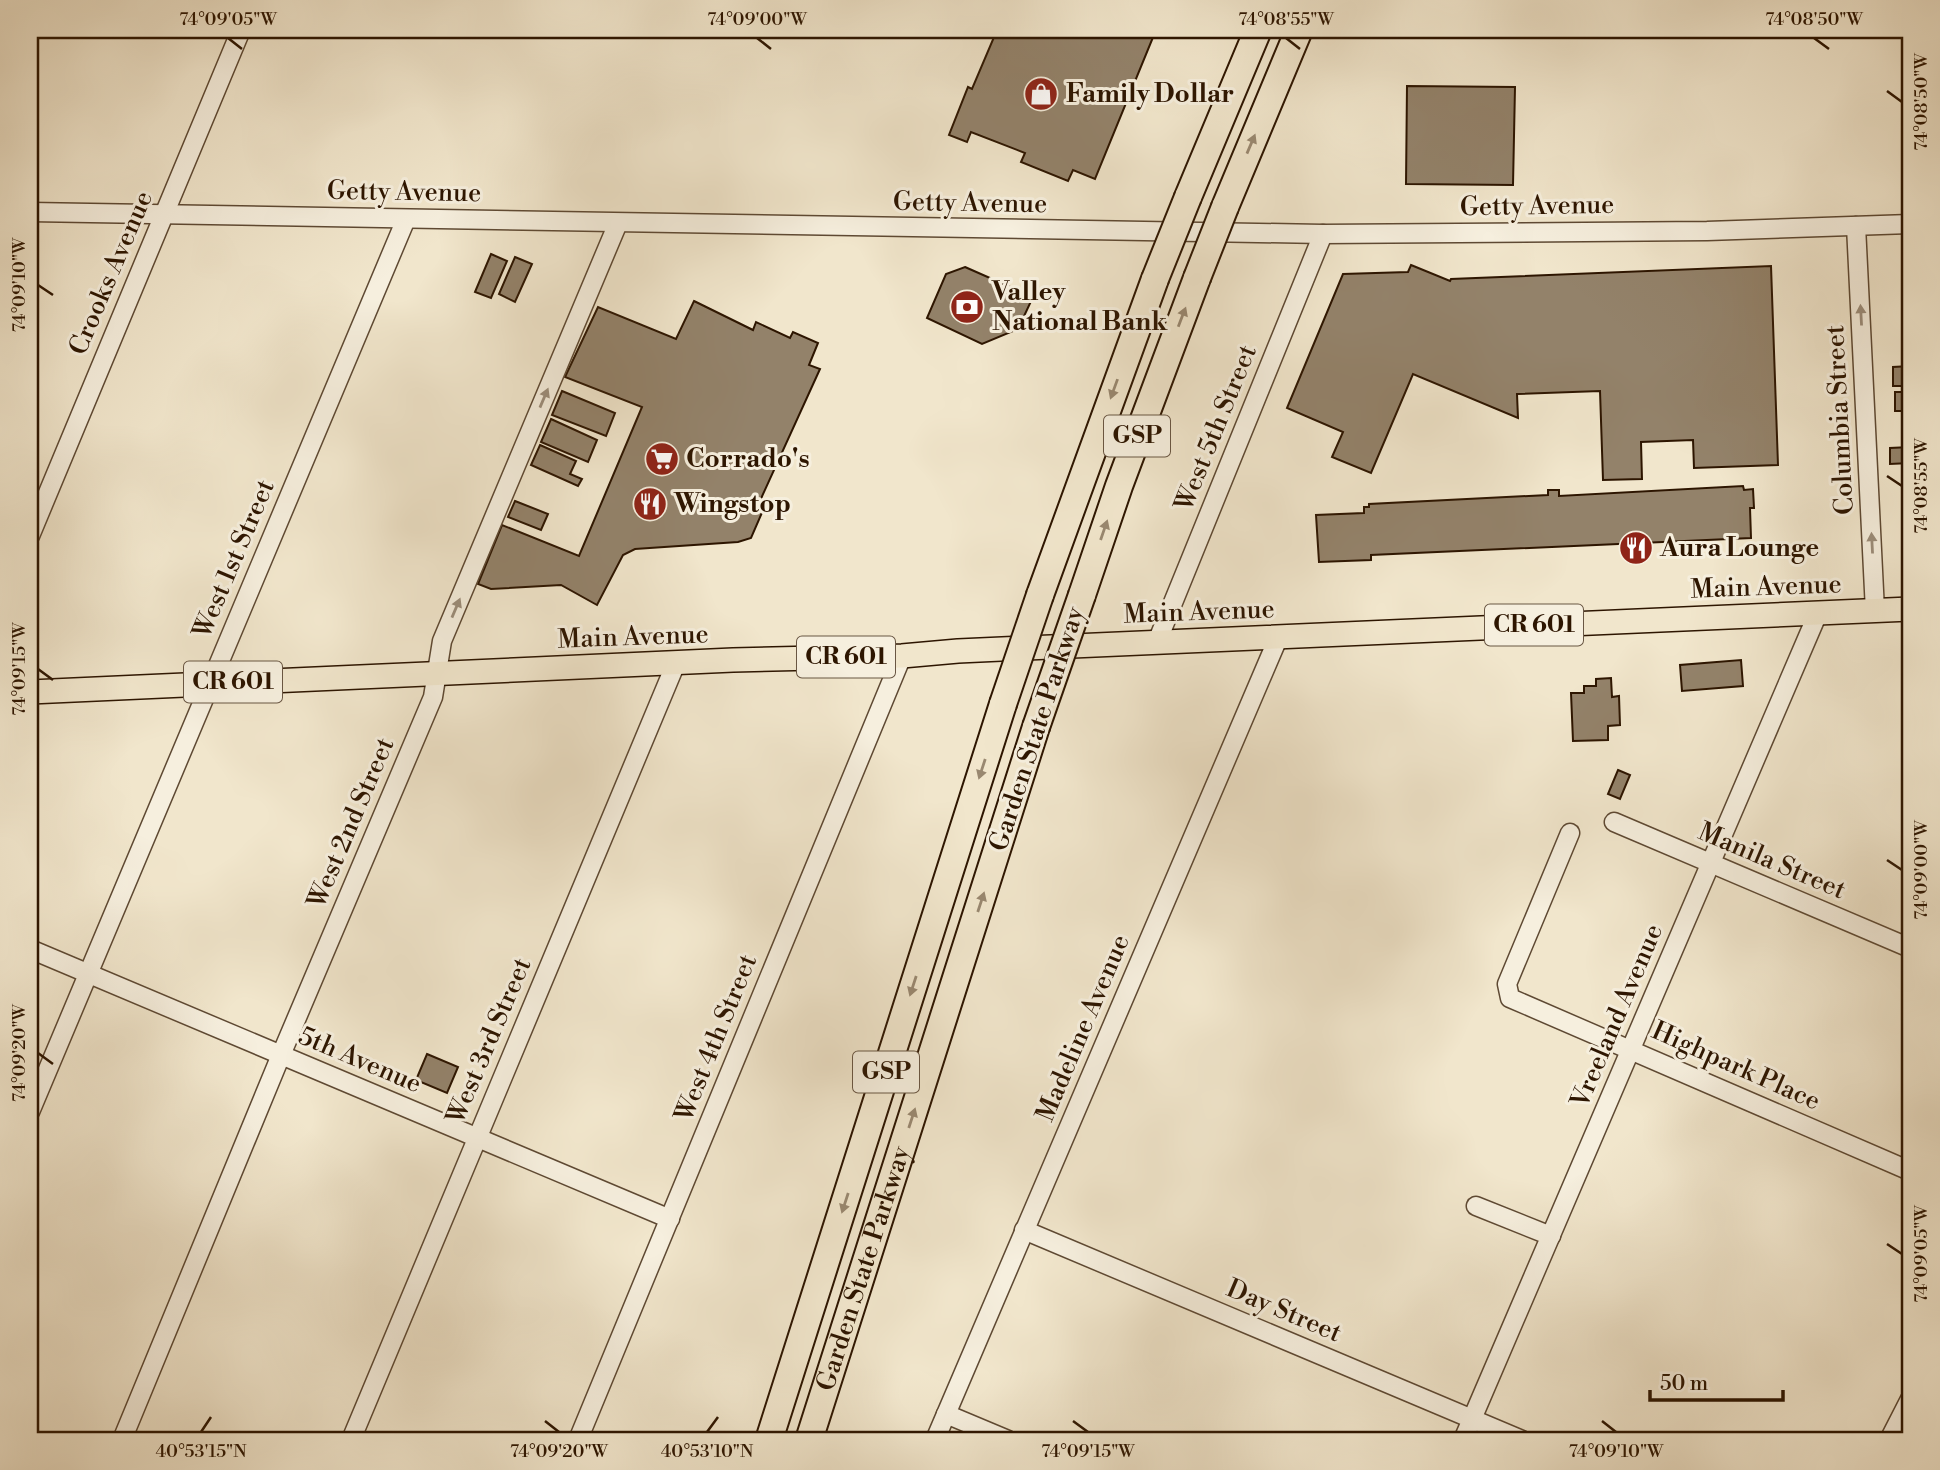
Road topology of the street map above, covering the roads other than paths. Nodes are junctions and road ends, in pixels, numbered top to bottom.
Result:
1 (241, 30) edge
2 (1258, 30) edge
3 (1299, 30) edge
4 (30, 212) edge
5 (164, 214) junction
6 (406, 219) junction
7 (618, 223) junction
8 (1910, 224) edge
9 (1856, 226) junction
10 (1323, 234) junction
11 (30, 536) edge
12 (1910, 609) edge
13 (1875, 611) junction
14 (1818, 613) junction
15 (1279, 636) junction
16 (1157, 642) junction
17 (902, 656) junction
18 (676, 663) junction
19 (437, 673) junction
20 (210, 683) junction
21 (30, 692) edge
22 (1614, 822) dead end
23 (1570, 833) dead end
24 (1711, 864) junction
25 (1910, 948) edge
26 (30, 949) edge
27 (88, 973) junction
28 (1631, 1049) junction
29 (281, 1055) junction
30 (30, 1112) edge
31 (477, 1138) junction
32 (1910, 1171) edge
33 (1476, 1206) dead end
34 (670, 1219) junction
35 (1024, 1230) junction
36 (1551, 1236) junction
37 (1910, 1399) edge
38 (946, 1414) junction
39 (1472, 1419) junction
40 (122, 1440) edge
41 (351, 1440) edge
42 (578, 1440) edge
43 (769, 1440) edge
44 (809, 1440) edge
45 (934, 1440) edge
46 (1008, 1440) edge
47 (1463, 1440) edge
48 (1522, 1440) edge
49 (1889, 1440) edge

1 - 5 street, Crooks Avenue
2 -> 43 highway, Garden State Parkway / GSP, bridge
44 -> 3 highway, Garden State Parkway / GSP, bridge
4 - 5 street, Getty Avenue
5 - 6 street, Getty Avenue
5 - 11 street, Crooks Avenue
6 - 7 street, Getty Avenue
6 - 20 street, West 1st Street
7 - 10 street, Getty Avenue
19 -> 7 street, West 2nd Street
8 - 9 street, Getty Avenue
9 - 10 street, Getty Avenue
13 -> 9 street, Columbia Street
10 - 16 street, West 5th Street
12 - 13 main road, Main Avenue / CR 601
13 - 14 main road, Main Avenue / CR 601
14 - 15 main road, Main Avenue / CR 601
14 - 24 street, Vreeland Avenue
15 - 16 main road, Main Avenue / CR 601
15 - 35 street, Madeline Avenue
16 - 17 main road, Main Avenue / CR 601
17 - 18 main road, Main Avenue / CR 601
17 - 34 street, West 4th Street
18 - 19 main road, Main Avenue / CR 601
18 - 31 street, West 3rd Street
19 - 20 main road, Main Avenue / CR 601
19 - 29 street, West 2nd Street
20 - 21 main road, Main Avenue / CR 601
20 - 27 street, West 1st Street
22 - 24 street, Manila Street
23 - 28 street, Highpark Place
24 - 25 street, Manila Street
24 - 28 street, Vreeland Avenue
26 - 27 street, 5th Avenue
27 - 29 street, 5th Avenue
27 - 30 street, West 1st Street
28 - 32 street, Highpark Place
28 - 36 street, Vreeland Avenue
29 - 31 street, 5th Avenue
29 - 40 street, West 2nd Street
31 - 34 street, 5th Avenue
31 - 41 street, West 3rd Street
33 - 36 street
34 - 42 street, West 4th Street
35 - 38 street, Madeline Avenue
35 - 39 street, Day Street
36 - 39 street, Vreeland Avenue
37 - 49 street
38 - 45 street, Madeline Avenue
38 - 46 street
39 - 47 street, Vreeland Avenue
39 - 48 street, Day Street

